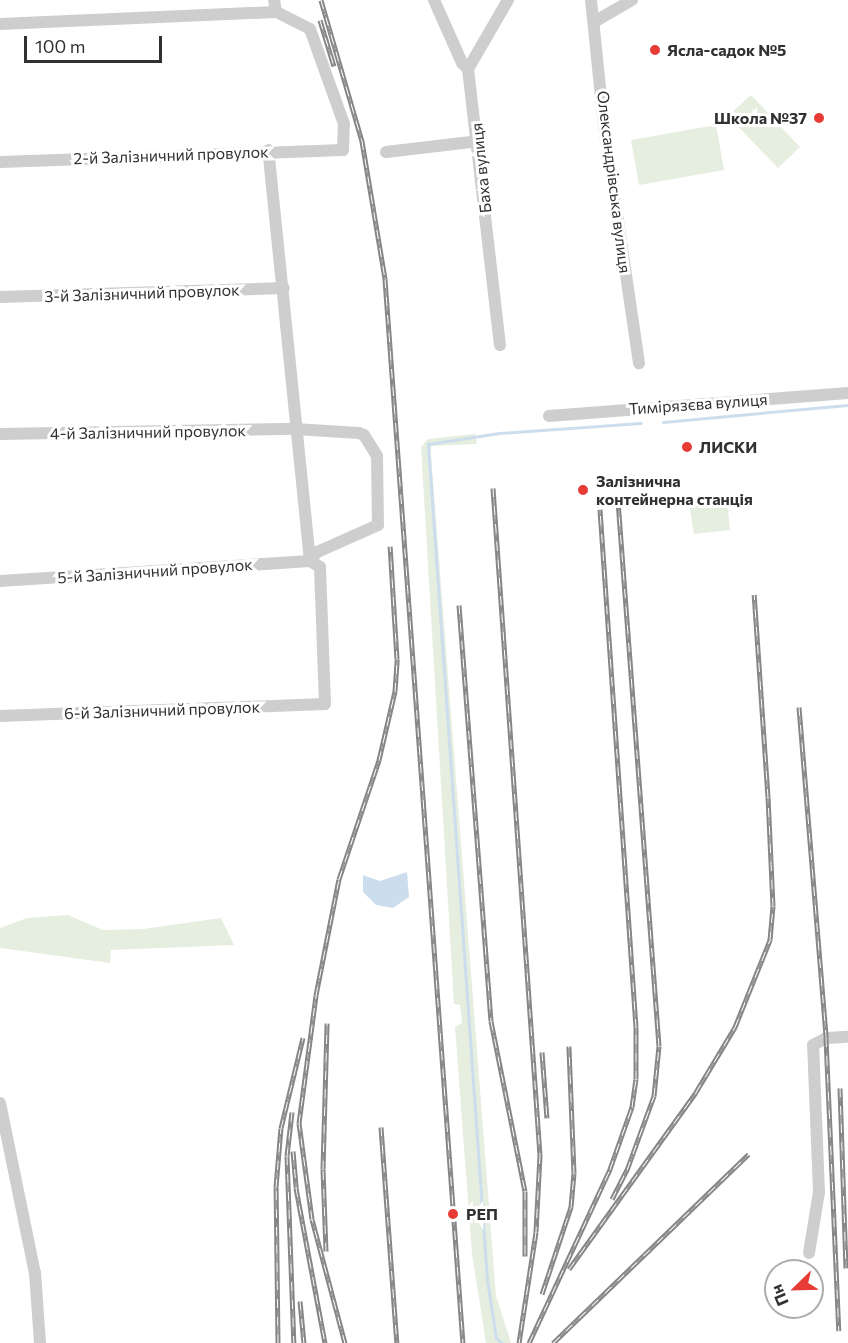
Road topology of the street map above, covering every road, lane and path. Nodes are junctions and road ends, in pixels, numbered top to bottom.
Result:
1 (434, 0) edge
2 (508, 0) edge
3 (591, 0) edge
4 (632, 0) edge
5 (275, 6) edge
6 (594, 22) junction
7 (0, 24) edge
8 (468, 69) junction
9 (479, 141) junction
10 (268, 150) junction
11 (386, 152) dead end
12 (0, 162) edge
13 (284, 288) junction
14 (0, 297) edge
15 (500, 345) dead end
16 (639, 363) dead end
17 (848, 393) edge
18 (549, 416) dead end
19 (296, 429) junction
20 (0, 434) edge
21 (310, 561) junction
22 (0, 581) edge
23 (0, 716) edge
24 (848, 1038) edge
25 (0, 1102) edge
26 (809, 1253) dead end
27 (40, 1343) edge

1 - 8 street, Баха вулиця
2 - 8 street
3 - 6 street, Олександрівська вулиця
4 - 6 street
5 - 7 street
5 - 10 street, 2-й Залізничний провулок
6 - 16 street, Олександрівська вулиця
8 - 9 street, Баха вулиця
9 - 11 street
9 - 15 street, Баха вулиця
10 - 12 street, 2-й Залізничний провулок
10 - 13 street
13 - 14 street, 3-й Залізничний провулок
13 - 19 street
17 - 18 street, Тимірязєва вулиця
19 - 20 street, 4-й Залізничний провулок
19 - 21 street
19 - 21 street, 4-й Залізничний провулок
21 - 22 street, 5-й Залізничний провулок
21 - 23 street, 6-й Залізничний провулок
24 - 26 street
25 - 27 street

